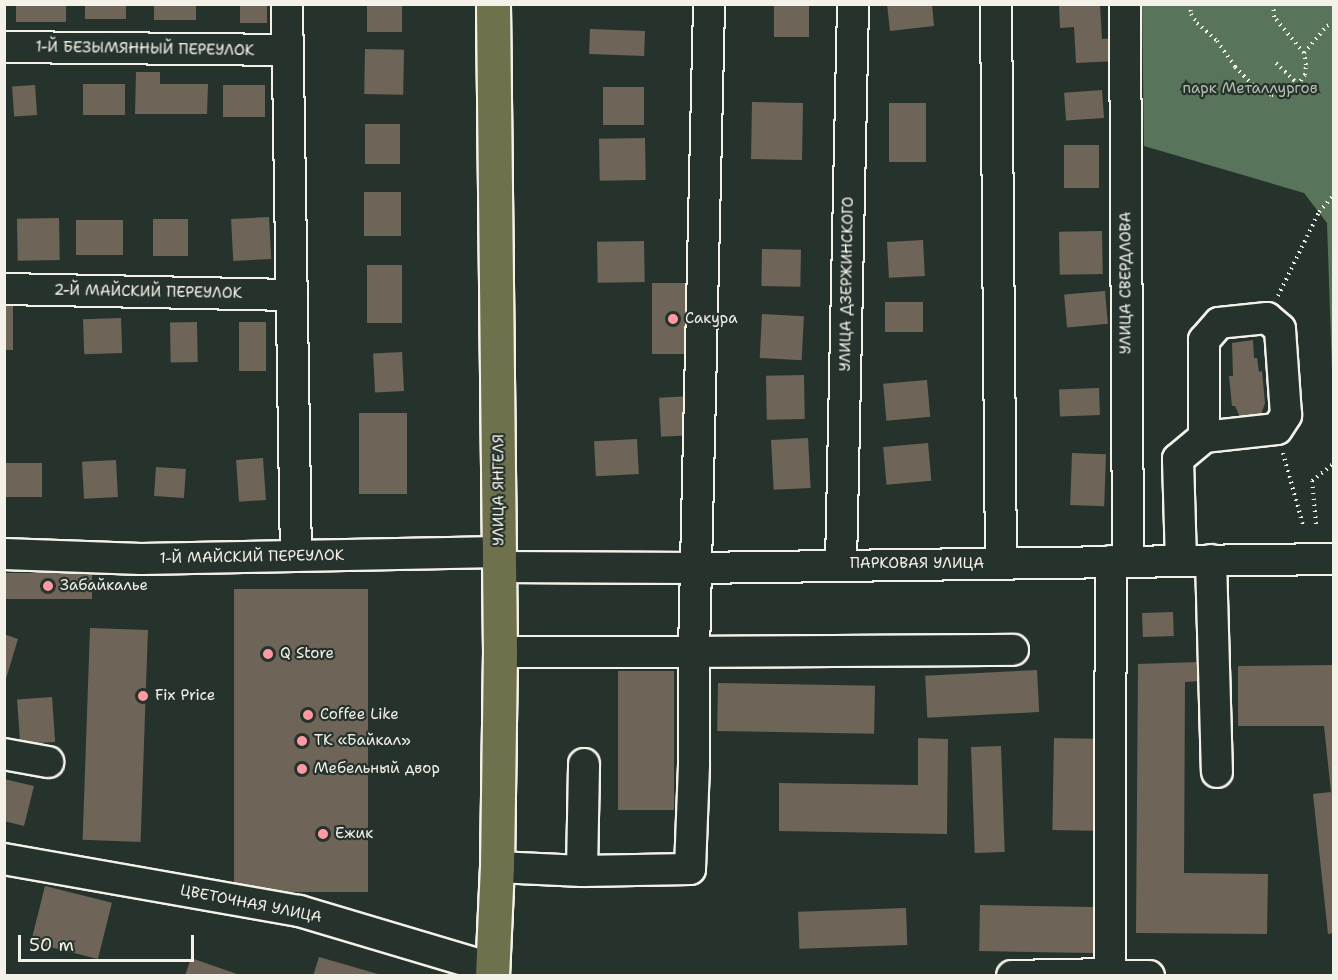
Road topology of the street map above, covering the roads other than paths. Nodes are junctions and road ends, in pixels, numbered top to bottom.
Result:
1 (287, 4) edge
2 (493, 4) edge
3 (709, 4) edge
4 (853, 4) edge
5 (996, 4) edge
6 (1125, 4) edge
7 (4, 47) edge
8 (286, 50) junction
9 (4, 289) edge
10 (291, 295) junction
11 (1204, 437) junction
12 (4, 554) edge
13 (296, 556) junction
14 (500, 560) junction
15 (1211, 560) junction
16 (1334, 560) edge
17 (1119, 561) junction
18 (1181, 561) junction
19 (841, 564) junction
20 (1001, 564) junction
21 (696, 568) junction
22 (1013, 650) dead end
23 (500, 652) junction
24 (694, 652) junction
25 (4, 754) edge
26 (48, 762) dead end
27 (584, 764) dead end
28 (1217, 772) dead end
29 (4, 859) edge
30 (497, 867) junction
31 (582, 871) junction
32 (492, 972) edge
33 (1012, 975) edge
34 (1110, 975) edge
35 (1149, 975) edge

1 - 8 street
2 - 14 main road, УЛИЦА ЯНГЕЛЯ
3 - 21 street
4 - 19 street, УЛИЦА ДЗЕРЖИНСКОГО
5 - 20 street
6 - 17 street, УЛИЦА СВЕРДЛОВА
7 - 8 street, 1-Й БЕЗЫМЯННЫЙ ПЕРЕУЛОК
8 - 10 street
9 - 10 street, 2-Й МАЙСКИЙ ПЕРЕУЛОК
10 - 13 street
11 - 11 street
11 - 18 street
12 - 13 street, 1-Й МАЙСКИЙ ПЕРЕУЛОК
13 - 14 street, 1-Й МАЙСКИЙ ПЕРЕУЛОК
14 - 21 street, ПАРКОВАЯ УЛИЦА
14 - 23 main road, УЛИЦА ЯНГЕЛЯ
15 - 16 street, ПАРКОВАЯ УЛИЦА
15 - 18 street, ПАРКОВАЯ УЛИЦА
15 - 28 street
17 - 18 street, ПАРКОВАЯ УЛИЦА
17 - 20 street, ПАРКОВАЯ УЛИЦА
17 - 34 street, УЛИЦА СВЕРДЛОВА
19 - 20 street, ПАРКОВАЯ УЛИЦА
19 - 21 street, ПАРКОВАЯ УЛИЦА
21 - 24 street
22 - 24 street
23 - 24 street
23 - 30 main road, УЛИЦА ЯНГЕЛЯ
24 - 31 street
25 - 26 street
27 - 31 street
29 - 32 street, ЦВЕТОЧНАЯ УЛИЦА
30 - 31 street
30 - 32 main road, УЛИЦА ЯНГЕЛЯ
33 - 34 street
34 - 35 street

